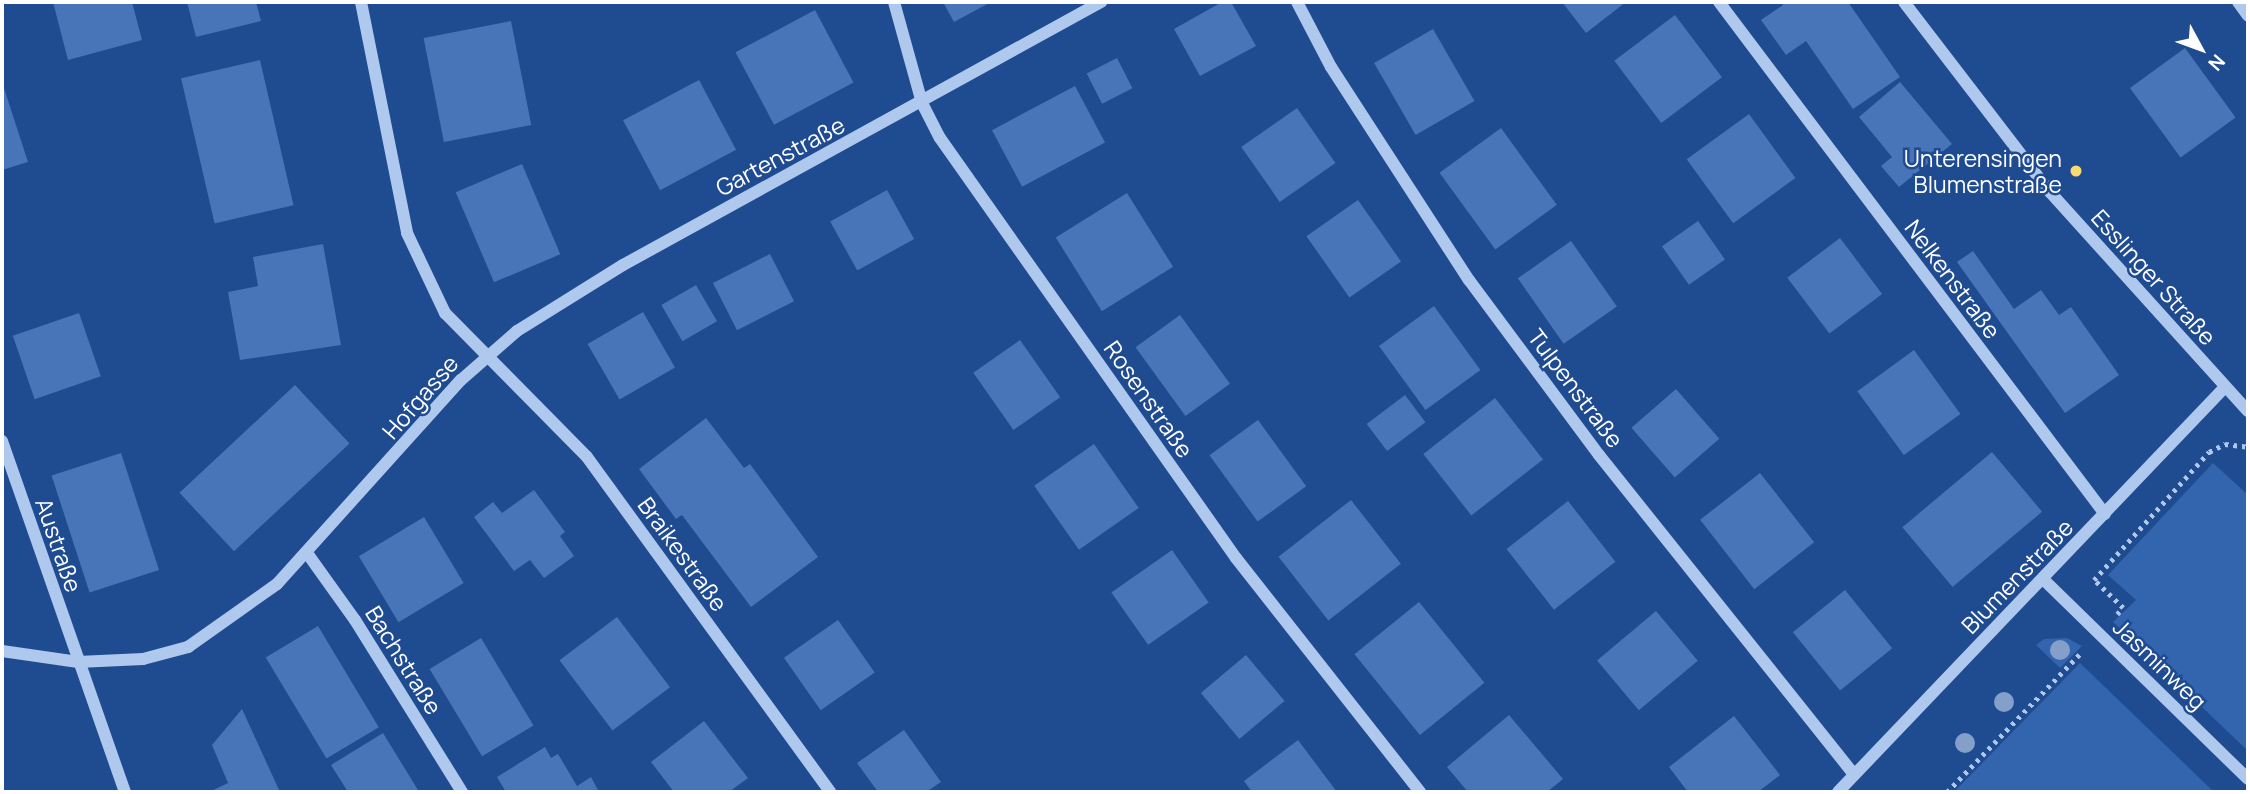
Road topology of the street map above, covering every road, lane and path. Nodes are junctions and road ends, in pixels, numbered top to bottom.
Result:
1 (361, 2) edge
2 (894, 2) edge
3 (1101, 2) edge
4 (1297, 2) edge
5 (1719, 2) edge
6 (1904, 2) edge
7 (2238, 2) edge
8 (2248, 16) edge
9 (922, 103) junction
10 (485, 356) junction
11 (2225, 387) junction
12 (2246, 404) edge
13 (2, 440) edge
14 (2248, 447) edge
15 (2105, 514) junction
16 (307, 553) junction
17 (2043, 579) junction
18 (2099, 634) junction
19 (2, 650) edge
20 (78, 662) junction
21 (1854, 775) junction
22 (2248, 779) edge
23 (125, 792) edge
24 (462, 792) edge
25 (830, 792) edge
26 (1420, 792) edge
27 (1838, 792) edge
28 (1947, 792) edge

1 - 10 street, Hofgasse
2 - 9 street, Rosenstraße
3 - 9 street, Gartenstraße
4 - 21 street, Tulpenstraße
5 - 15 street, Nelkenstraße
6 - 11 street, Esslinger Straße
7 - 8 street
9 - 10 street, Gartenstraße
9 - 26 street, Rosenstraße
10 - 16 street, Hofgasse
10 - 25 street, Braikestraße
11 - 12 street, Esslinger Straße
11 - 15 street, Blumenstraße
13 - 20 street, Austraße
14 - 18 path
15 - 17 street, Blumenstraße
16 - 20 street, Hofgasse
16 - 24 street, Bachstraße
17 - 18 street, Jasminweg
17 - 21 street, Blumenstraße
18 - 22 street, Jasminweg
18 - 28 path
19 - 20 street, Hofgasse
20 - 23 street, Austraße
21 - 27 street, Blumenstraße

